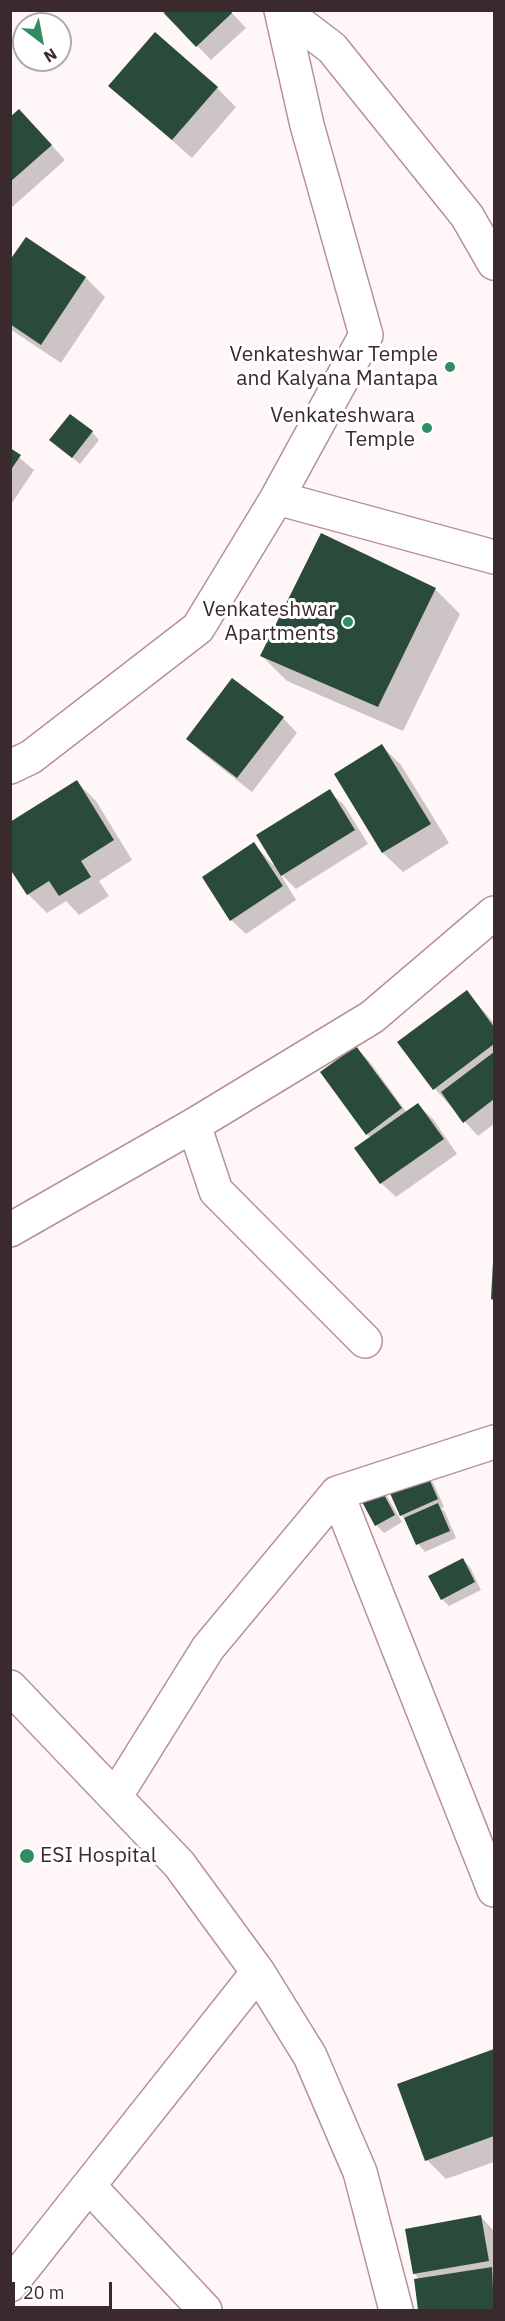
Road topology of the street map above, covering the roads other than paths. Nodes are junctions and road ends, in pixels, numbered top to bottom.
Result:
1 (281, 10) edge
2 (481, 214) edge
3 (495, 263) edge
4 (277, 498) junction
5 (495, 556) edge
6 (10, 767) edge
7 (495, 913) edge
8 (194, 1125) junction
9 (10, 1230) edge
10 (365, 1341) dead end
11 (495, 1442) edge
12 (337, 1493) junction
13 (10, 1687) edge
14 (115, 1797) junction
15 (495, 1890) edge
16 (258, 1972) junction
17 (89, 2186) junction
18 (10, 2285) edge
19 (205, 2310) edge
20 (396, 2310) edge

1 - 2 street
1 - 4 street
2 - 3 street
4 - 5 street
4 - 6 street
7 - 8 street
8 - 9 street
8 - 10 street
11 - 12 street
12 - 14 street
12 - 15 street
13 - 14 street
14 - 16 street
16 - 17 street
16 - 20 street
17 - 18 street
17 - 19 street

